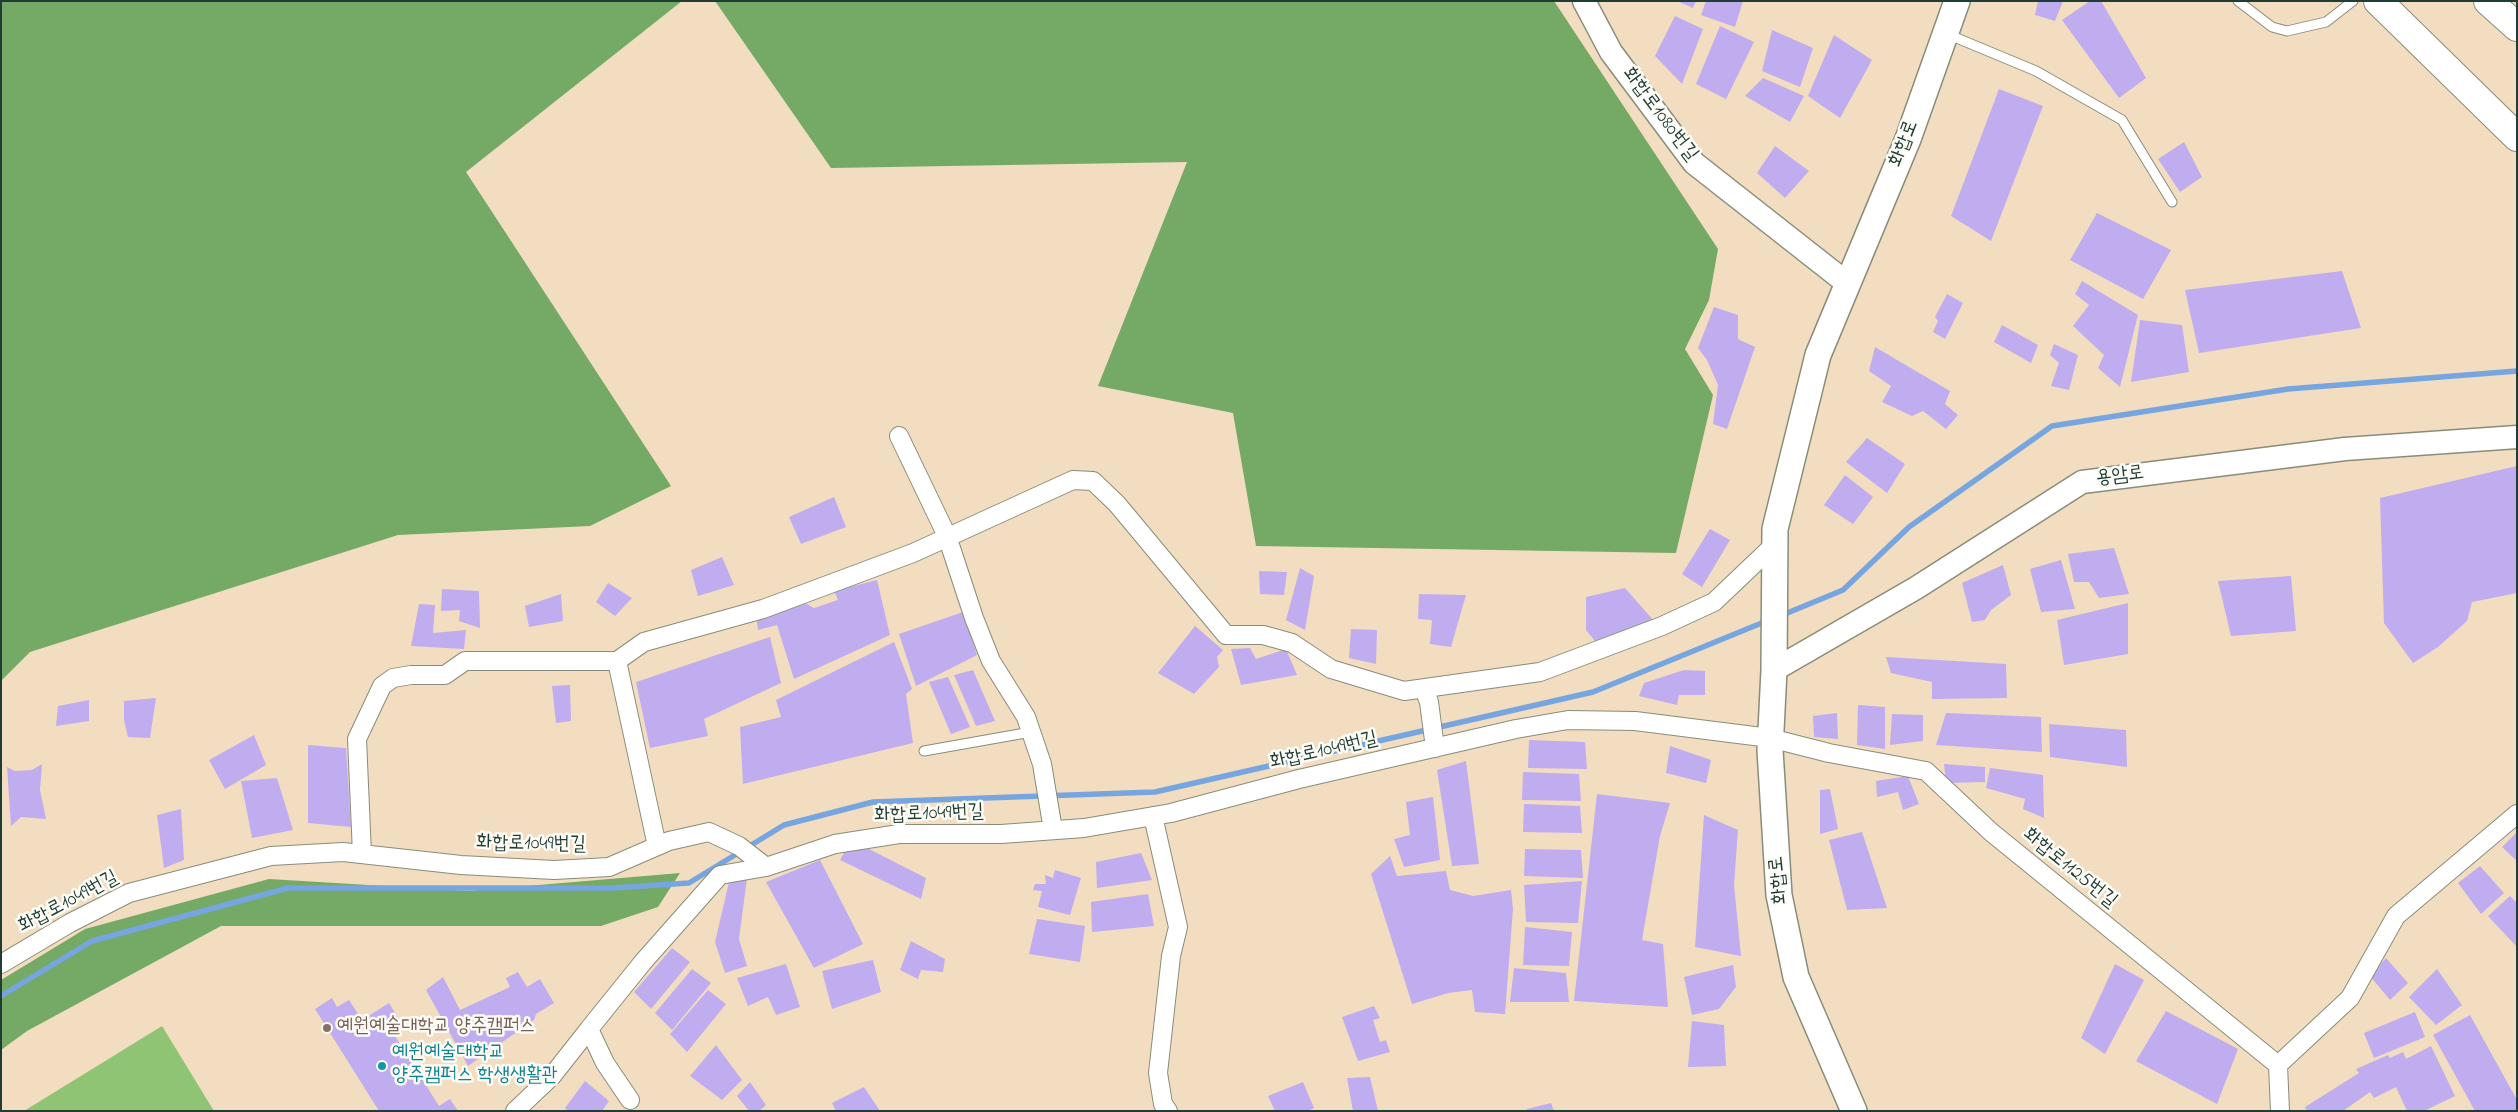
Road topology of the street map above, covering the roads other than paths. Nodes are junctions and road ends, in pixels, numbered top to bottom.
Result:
1 (1584, 1) edge
2 (1957, 1) edge
3 (2238, 1) edge
4 (2353, 1) edge
5 (2378, 1) edge
6 (2488, 1) edge
7 (2517, 27) edge
8 (1946, 33) junction
9 (2517, 136) edge
10 (2172, 202) dead end
11 (1848, 284) junction
12 (899, 436) dead end
13 (2517, 437) edge
14 (948, 536) junction
15 (1775, 544) junction
16 (617, 661) junction
17 (1774, 670) junction
18 (1426, 695) junction
19 (1031, 732) junction
20 (1770, 738) junction
21 (1434, 745) junction
22 (924, 752) dead end
23 (2517, 814) edge
24 (1153, 816) junction
25 (1053, 830) junction
26 (657, 846) junction
27 (362, 854) junction
28 (760, 862) junction
29 (1, 964) edge
30 (589, 1029) junction
31 (2278, 1064) junction
32 (630, 1100) dead end
33 (515, 1111) edge
34 (1168, 1111) edge
35 (1854, 1111) edge
36 (2280, 1111) edge

1 - 11 street, 화합로1080번길
2 - 8 main road, 화합로
3 - 4 lane
5 - 9 highway
6 - 7 highway
8 - 10 lane
8 - 11 main road, 화합로
11 - 15 main road, 화합로
12 - 14 street
13 - 17 street, 용암로
14 - 16 street
14 - 18 street
14 - 19 street
15 - 17 main road, 화합로
15 - 18 street
16 - 26 street
16 - 27 street
17 - 20 main road, 화합로
18 - 21 street
19 - 22 lane
19 - 25 street
20 - 21 street, 화합로1049번길
20 - 31 street, 화합로1125번길
20 - 35 main road, 화합로
21 - 24 street, 화합로1049번길
23 - 31 street
24 - 25 street, 화합로1049번길
24 - 34 street
25 - 28 street, 화합로1049번길
26 - 27 street, 화합로1049번길
26 - 28 street, 화합로1049번길
27 - 29 street, 화합로1049번길
28 - 30 street
30 - 32 street
30 - 33 street
31 - 36 street

